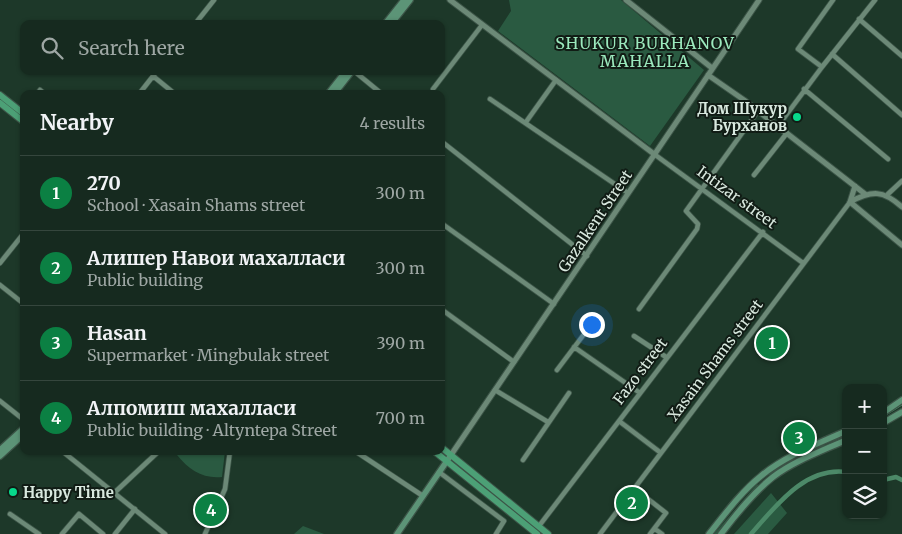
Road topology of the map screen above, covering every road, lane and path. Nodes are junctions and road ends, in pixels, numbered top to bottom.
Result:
1 (214, 0) edge
2 (404, 0) edge
3 (410, 0) edge
4 (450, 0) edge
5 (626, 0) edge
6 (759, 0) edge
7 (833, 0) edge
8 (875, 0) edge
9 (859, 19) junction
10 (198, 20) edge
11 (388, 20) edge
12 (394, 20) edge
13 (482, 25) junction
14 (832, 54) junction
15 (902, 56) edge
16 (822, 66) junction
17 (712, 68) junction
18 (445, 74) edge
19 (343, 75) edge
20 (350, 75) edge
21 (358, 75) edge
22 (444, 75) edge
23 (708, 75) junction
24 (153, 76) joint
25 (556, 80) junction
26 (434, 89) dead end
27 (804, 89) junction
28 (142, 90) edge
29 (170, 90) edge
30 (331, 90) edge
31 (337, 90) edge
32 (377, 90) edge
33 (0, 95) edge
34 (490, 99) dead end
35 (0, 103) edge
36 (758, 111) junction
37 (20, 113) edge
38 (20, 114) edge
39 (902, 114) edge
40 (526, 122) junction
41 (778, 126) junction
42 (787, 133) junction
43 (445, 143) edge
44 (654, 154) junction
45 (888, 159) dead end
46 (754, 175) dead end
47 (902, 181) edge
48 (854, 186) junction
49 (703, 188) junction
50 (628, 193) junction
51 (865, 194) junction
52 (888, 194) junction
53 (850, 202) junction
54 (902, 207) edge
55 (445, 226) edge
56 (763, 232) junction
57 (20, 238) edge
58 (902, 245) edge
59 (587, 256) junction
60 (0, 263) edge
61 (803, 263) junction
62 (0, 285) edge
63 (20, 301) edge
64 (554, 304) junction
65 (638, 310) dead end
66 (445, 312) edge
67 (591, 324) dead end
68 (634, 336) dead end
69 (574, 348) junction
70 (666, 357) junction
71 (514, 362) junction
72 (557, 370) dead end
73 (495, 390) junction
74 (569, 393) dead end
75 (640, 393) junction
76 (902, 400) edge
77 (0, 401) edge
78 (887, 410) edge
79 (902, 412) edge
80 (20, 417) edge
81 (619, 421) junction
82 (887, 421) edge
83 (548, 422) junction
84 (20, 432) edge
85 (842, 432) edge
86 (20, 438) edge
87 (826, 440) junction
88 (842, 442) edge
89 (830, 447) junction
90 (0, 450) edge
91 (445, 450) edge
92 (661, 453) junction
93 (67, 455) edge
94 (155, 455) edge
95 (229, 455) edge
96 (361, 455) edge
97 (439, 455) edge
98 (451, 455) junction
99 (0, 456) edge
100 (522, 460) dead end
101 (447, 461) junction
102 (439, 472) junction
103 (761, 476) junction
104 (766, 483) junction
105 (634, 488) junction
106 (114, 494) junction
107 (423, 496) junction
108 (135, 510) junction
109 (10, 514) dead end
110 (539, 526) junction
111 (654, 529) junction
112 (39, 534) edge
113 (62, 534) edge
114 (103, 534) edge
115 (115, 534) edge
116 (165, 534) edge
117 (205, 534) edge
118 (397, 534) edge
119 (496, 534) edge
120 (538, 534) edge
121 (548, 534) edge
122 (600, 534) edge
123 (650, 534) edge
124 (662, 534) edge
125 (709, 534) edge
126 (721, 534) edge

1 - 10 street
2 - 11 main road
3 - 12 main road
4 - 13 street
5 - 17 street
6 - 17 street, Gazalkent Street
7 - 16 street
8 - 9 street
9 - 14 street
9 - 15 street
13 - 18 street
13 - 25 street
14 - 16 street
14 - 39 street
16 - 27 street
17 - 23 street, Gazalkent Street
19 - 30 main road
20 - 31 main road
21 - 32 street
22 - 26 street
23 - 36 street
23 - 44 street, Gazalkent Street
24 - 28 street
24 - 29 street
25 - 40 street
25 - 44 street
27 - 41 street
27 - 45 street
33 - 37 main road
34 - 40 street
35 - 38 main road
36 - 41 street
36 - 49 street
40 - 50 street
41 - 42 street
42 - 46 street
42 - 48 street
43 - 59 street
44 - 49 street, Intizar street
44 - 50 street, Gazalkent Street
47 - 52 street
48 - 51 street
48 - 53 street
49 - 56 street, Intizar street
49 - 65 street
50 - 59 street, Gazalkent Street
51 - 52 street
51 - 53 street
52 - 54 street
53 - 58 street
53 - 61 street, Xasain Shams street
55 - 64 street
56 - 61 street, Intizar street
56 - 70 street, Fazo street
57 - 60 street
59 - 64 street, Gazalkent Street
61 - 92 street, Xasain Shams street
62 - 63 street
64 - 71 street, Gazalkent Street
66 - 71 street
67 - 69 street
68 - 70 street
69 - 72 street
69 - 75 street
70 - 75 street, Fazo street
71 - 73 street, Gazalkent Street
73 - 83 street
73 - 98 street, Gazalkent Street
74 - 83 street
75 - 81 street, Fazo street
76 - 78 main road
77 - 80 street
79 - 82 main road
81 - 92 street
81 - 110 street, Fazo street
83 - 100 street
84 - 90 main road
85 - 87 main road
86 - 99 main road
87 - 89 main road
87 - 103 main road
88 - 89 main road
89 - 104 main road
91 - 98 main road
92 - 105 street, Xasain Shams street
93 - 106 street
94 - 106 street
95 - 117 street
96 - 107 street
97 - 101 main road
98 - 101 main road
98 - 110 main road
101 - 102 main road
101 - 120 main road
102 - 107 main road
102 - 119 street
103 - 104 main road
103 - 125 main road
104 - 126 main road
105 - 111 street
105 - 122 street, Xasain Shams street
106 - 108 street
107 - 118 main road
108 - 115 street
108 - 116 street
109 - 112 street
110 - 121 main road
111 - 123 street
111 - 124 street
113 - 114 street

